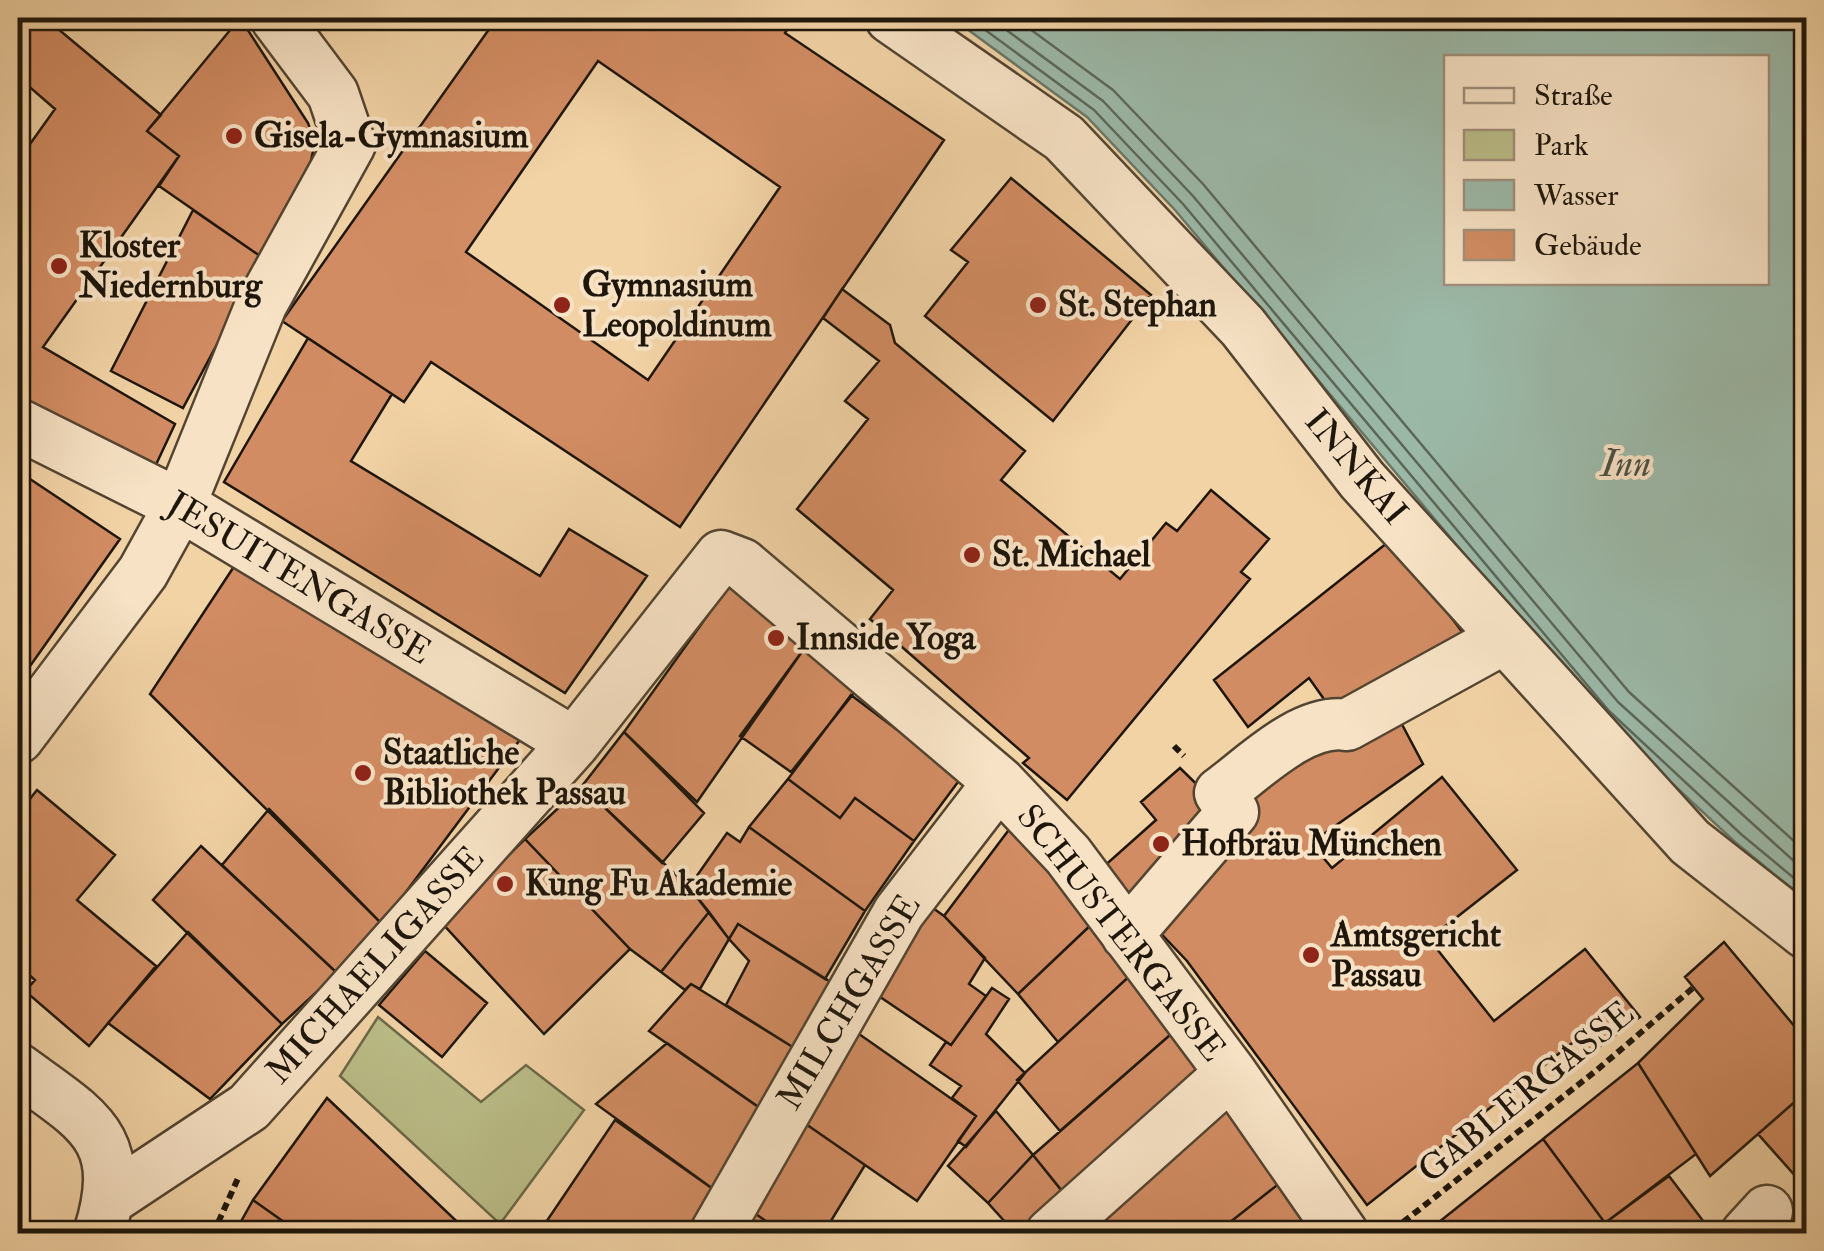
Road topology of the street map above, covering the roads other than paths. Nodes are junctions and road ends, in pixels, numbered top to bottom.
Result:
1 (276, 18) edge
2 (892, 18) edge
3 (18, 424) edge
4 (180, 504) junction
5 (721, 556) joint
6 (1505, 638) junction
7 (18, 738) edge
8 (574, 742) junction
9 (999, 782) junction
10 (1806, 934) edge
11 (1127, 935) junction
12 (18, 1069) edge
13 (1230, 1072) junction
14 (105, 1216) edge
15 (714, 1234) edge
16 (1051, 1234) edge
17 (1344, 1234) edge

1 - 4 street
2 - 6 street, INNKAI
3 - 4 street, JESUITENGASSE
4 - 7 street
4 - 8 street, JESUITENGASSE
5 - 8 street, MICHAELIGASSE
5 - 9 street, SCHUSTERGASSE
6 - 10 street, INNKAI
6 - 11 street
8 - 14 street, MICHAELIGASSE
9 - 11 street, SCHUSTERGASSE
9 - 15 street, MILCHGASSE
11 - 13 street, SCHUSTERGASSE
12 - 14 street
13 - 16 street
13 - 17 street, SCHUSTERGASSE

